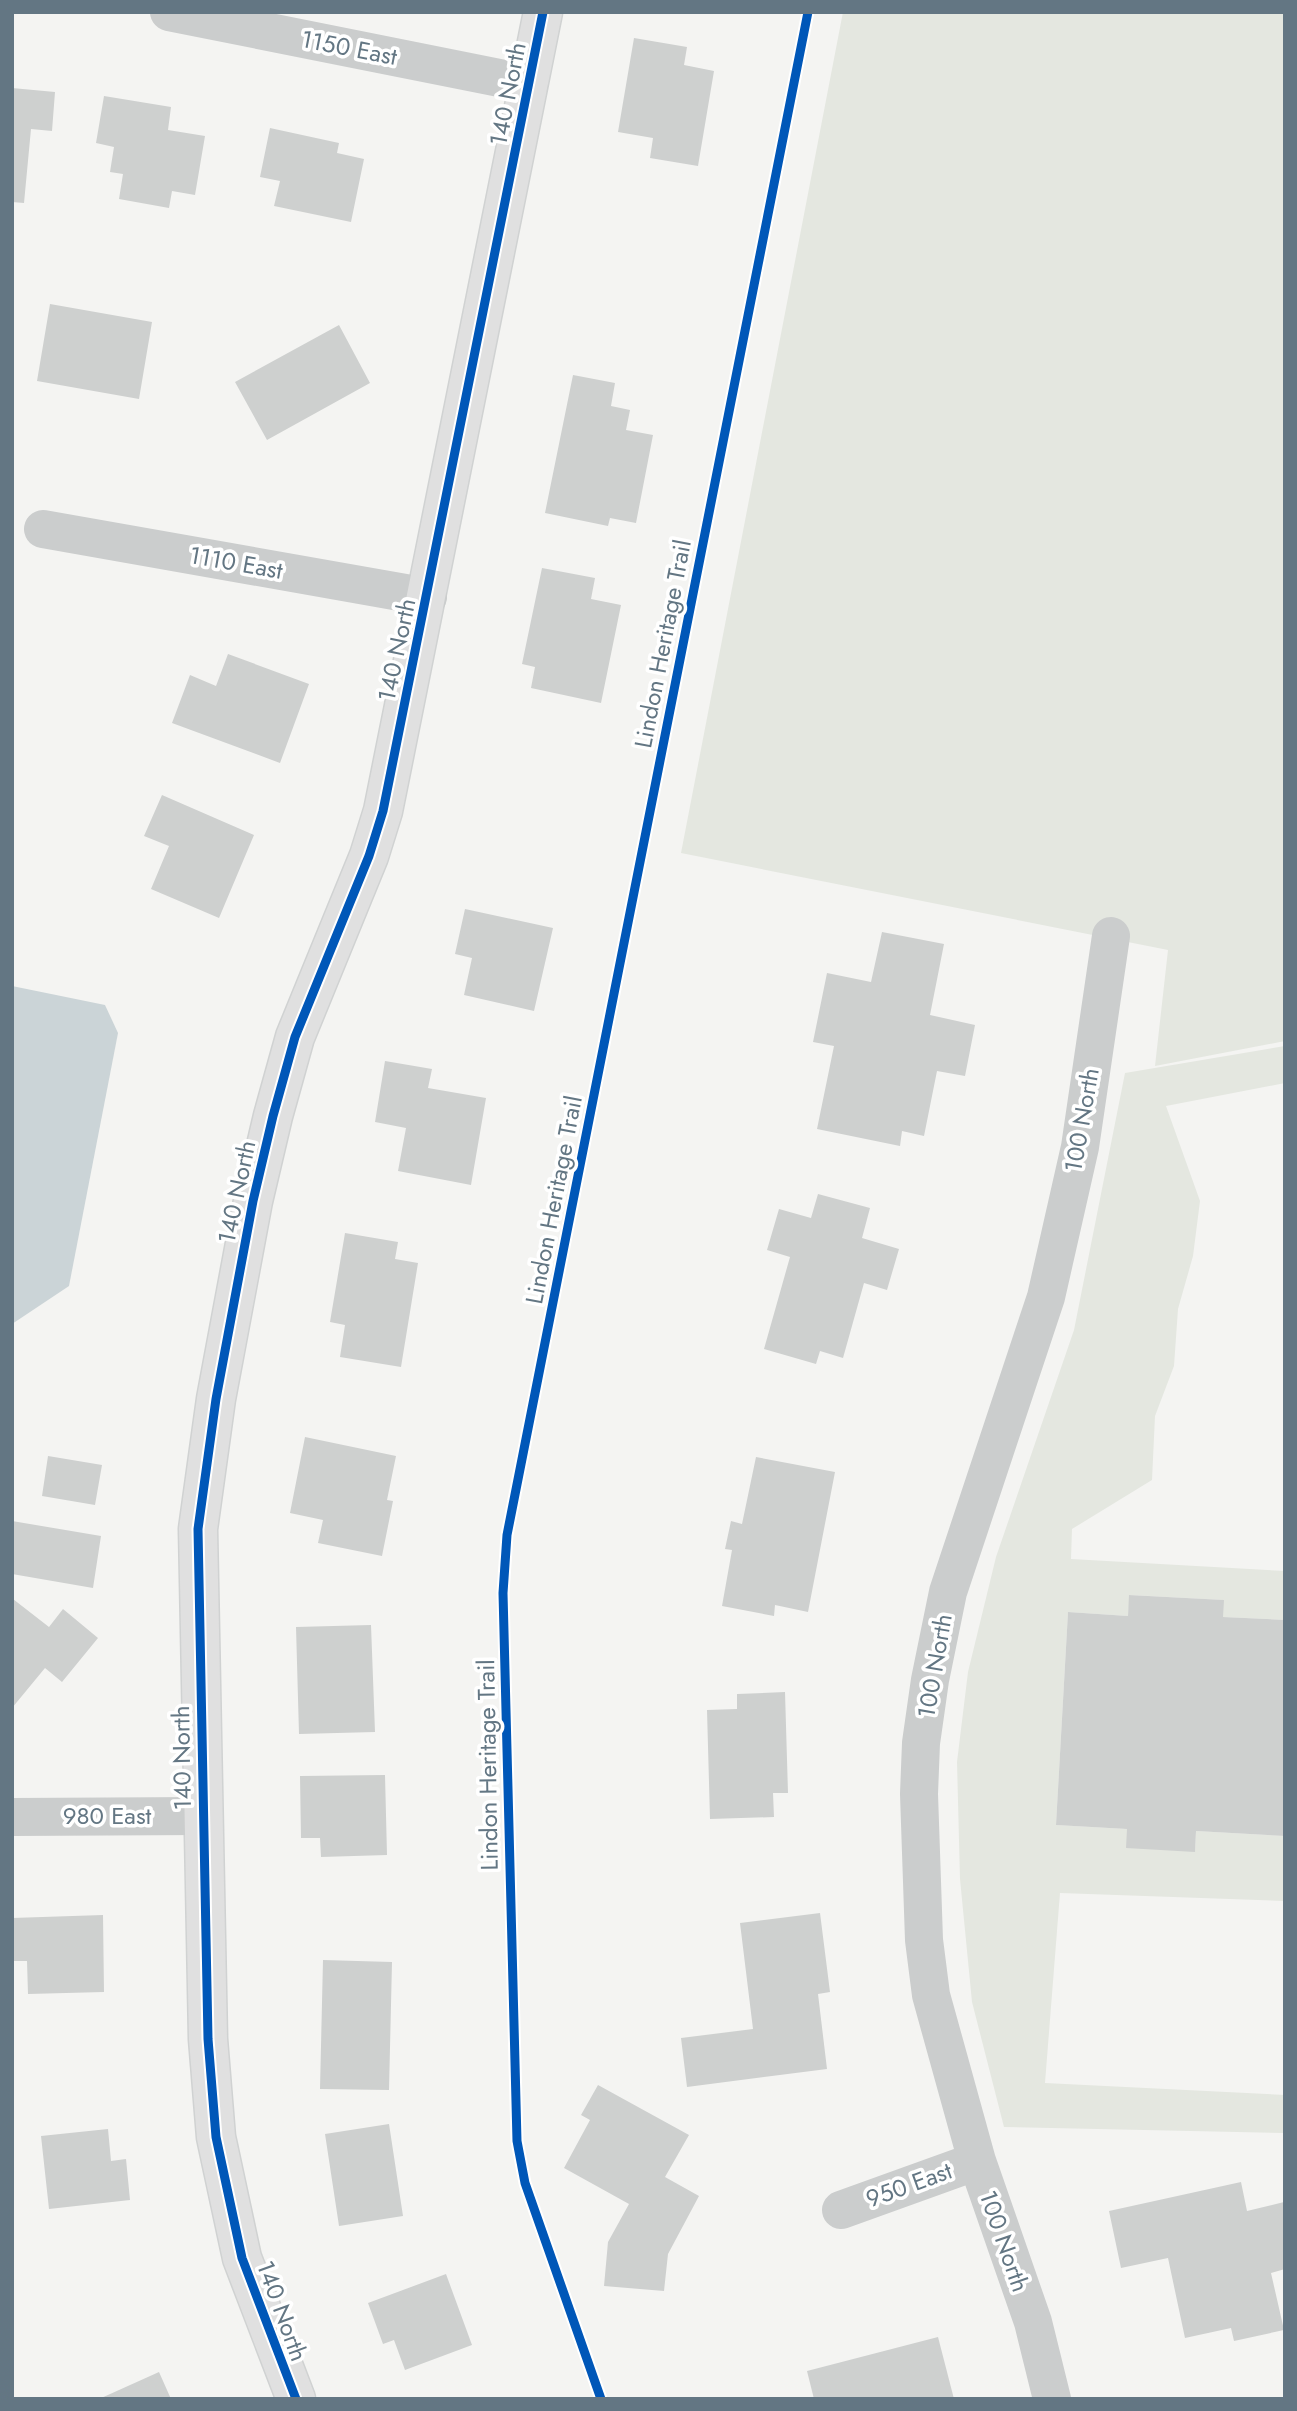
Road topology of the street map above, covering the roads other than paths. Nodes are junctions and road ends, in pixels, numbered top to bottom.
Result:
1 (169, 12) edge
2 (543, 12) edge
3 (530, 84) junction
4 (43, 529) dead end
5 (428, 597) junction
6 (1111, 936) dead end
7 (202, 1816) junction
8 (12, 1817) edge
9 (977, 2161) junction
10 (841, 2210) dead end
11 (296, 2399) edge
12 (1052, 2399) edge

1 - 3 street, 1150 East
2 - 3 street, 140 North
3 - 5 street, 140 North
4 - 5 street, 1110 East
5 - 7 street, 140 North
6 - 9 street, 100 North
7 - 8 street, 980 East
7 - 11 street, 140 North
9 - 10 street, 950 East
9 - 12 street, 100 North

